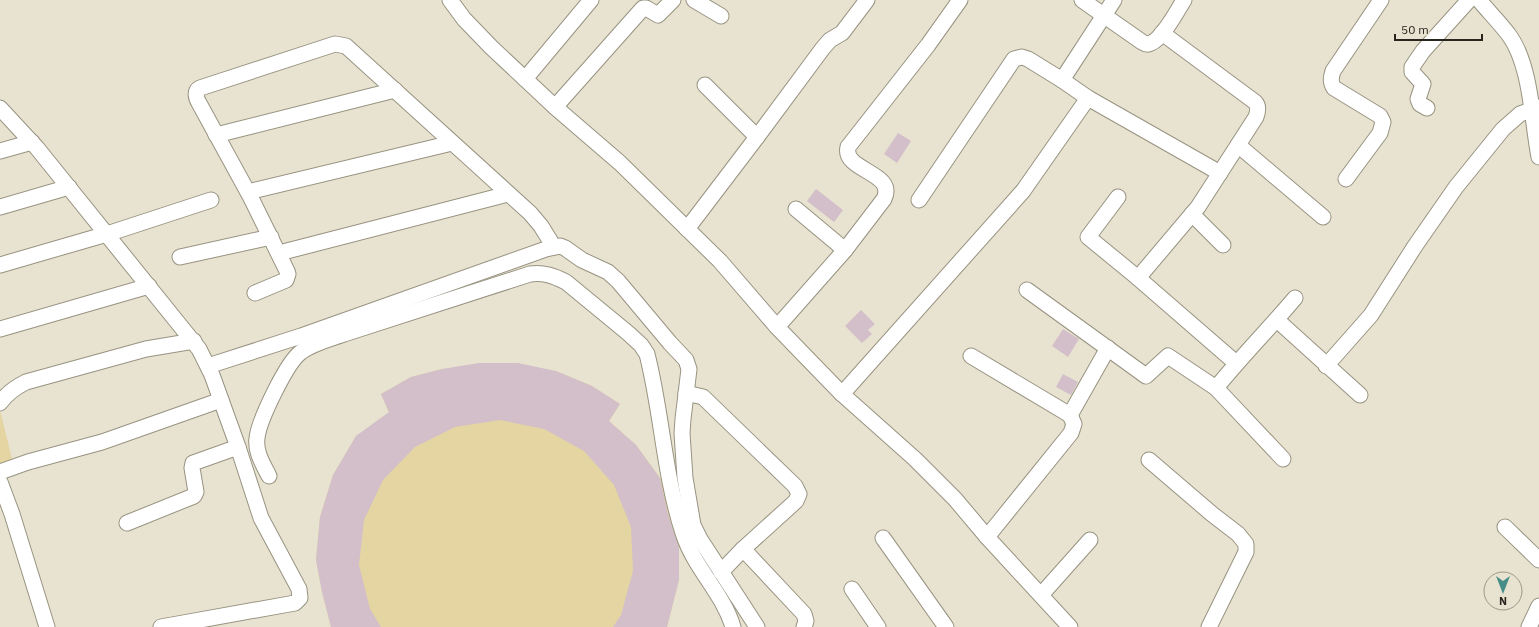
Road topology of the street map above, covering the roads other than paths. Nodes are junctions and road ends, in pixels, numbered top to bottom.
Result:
1 (450, 0) edge
2 (591, 0) edge
3 (673, 0) edge
4 (694, 0) edge
5 (867, 0) edge
6 (960, 0) edge
7 (1082, 0) edge
8 (1114, 0) edge
9 (1184, 0) edge
10 (1381, 0) edge
11 (1469, 0) edge
12 (1479, 0) edge
13 (1492, 0) edge
14 (1104, 15) junction
15 (721, 16) dead end
16 (1162, 33) junction
17 (525, 79) junction
18 (1062, 80) junction
19 (705, 85) dead end
20 (395, 90) junction
21 (1537, 97) edge
22 (1088, 98) junction
23 (555, 107) junction
24 (0, 108) edge
25 (1427, 108) dead end
26 (216, 135) junction
27 (757, 137) junction
28 (32, 142) junction
29 (452, 143) junction
30 (1238, 145) junction
31 (0, 151) edge
32 (1539, 157) edge
33 (1220, 173) junction
34 (1346, 179) dead end
35 (69, 187) junction
36 (248, 192) junction
37 (508, 194) junction
38 (1118, 197) dead end
39 (211, 200) dead end
40 (920, 200) dead end
41 (0, 207) edge
42 (796, 209) dead end
43 (1192, 214) junction
44 (1323, 216) dead end
45 (687, 228) junction
46 (107, 234) junction
47 (271, 237) junction
48 (1223, 245) dead end
49 (554, 246) junction
50 (845, 250) junction
51 (279, 253) junction
52 (180, 257) dead end
53 (0, 265) edge
54 (1138, 278) junction
55 (149, 286) junction
56 (1027, 290) dead end
57 (255, 293) dead end
58 (1295, 298) dead end
59 (1276, 320) junction
60 (777, 327) junction
61 (0, 329) edge
62 (194, 341) junction
63 (1108, 348) junction
64 (971, 356) dead end
65 (1236, 363) junction
66 (208, 366) junction
67 (1326, 366) junction
68 (1216, 388) junction
69 (686, 393) junction
70 (842, 394) junction
71 (1360, 395) dead end
72 (221, 400) junction
73 (0, 403) edge
74 (1070, 415) junction
75 (238, 447) junction
76 (1283, 458) dead end
77 (1149, 460) dead end
78 (0, 472) edge
79 (269, 476) dead end
80 (0, 482) edge
81 (127, 523) dead end
82 (1505, 528) dead end
83 (987, 537) junction
84 (882, 538) dead end
85 (1090, 540) dead end
86 (743, 549) junction
87 (1539, 560) edge
88 (721, 572) junction
89 (852, 589) dead end
90 (1042, 595) junction
91 (1539, 606) edge
92 (942, 626) edge
93 (47, 627) edge
94 (161, 627) edge
95 (733, 627) edge
96 (757, 627) edge
97 (804, 627) edge
98 (878, 627) edge
99 (1070, 627) edge
100 (1209, 627) edge
101 (1529, 627) edge

1 - 17 street
2 - 17 street
3 - 23 street
4 - 15 street
5 - 27 street
6 - 50 street
7 - 14 street
8 - 14 street
9 - 16 street
10 - 34 street
11 - 25 street
12 - 21 street
13 - 21 street
14 - 16 street
14 - 18 street
16 - 30 street
17 - 23 street
18 - 22 street
18 - 40 street
19 - 27 street
20 - 26 street
20 - 26 street
20 - 29 street
21 - 32 street
21 - 67 street
22 - 33 street
22 - 70 street
23 - 45 street
24 - 28 street
26 - 36 street
27 - 45 street
28 - 31 street
28 - 35 street
29 - 36 street
29 - 37 street
30 - 33 street
30 - 44 street
33 - 43 street
35 - 41 street
35 - 46 street
36 - 47 street
37 - 49 street
37 - 51 street
38 - 54 street
39 - 46 street
42 - 50 street
43 - 48 street
43 - 54 street
45 - 60 street
46 - 53 street
46 - 55 street
47 - 51 street
47 - 52 street
49 - 66 street
49 - 69 street
50 - 60 street
51 - 57 street
54 - 65 street
55 - 61 street
55 - 62 street
56 - 63 street
58 - 59 street
59 - 65 street
59 - 67 street
60 - 70 street
62 - 66 street
62 - 73 street
63 - 68 street
63 - 74 street
64 - 74 street
65 - 68 street
66 - 72 street
67 - 71 street
68 - 76 street
69 - 86 street
69 - 88 street
70 - 83 street
72 - 75 street
72 - 78 street
74 - 83 street
75 - 81 street
75 - 94 street
77 - 100 street
79 - 95 street
80 - 93 street
82 - 87 street
83 - 90 street
84 - 92 street
85 - 90 street
86 - 88 street
86 - 97 street
88 - 96 street
89 - 98 street
90 - 99 street
91 - 101 street

